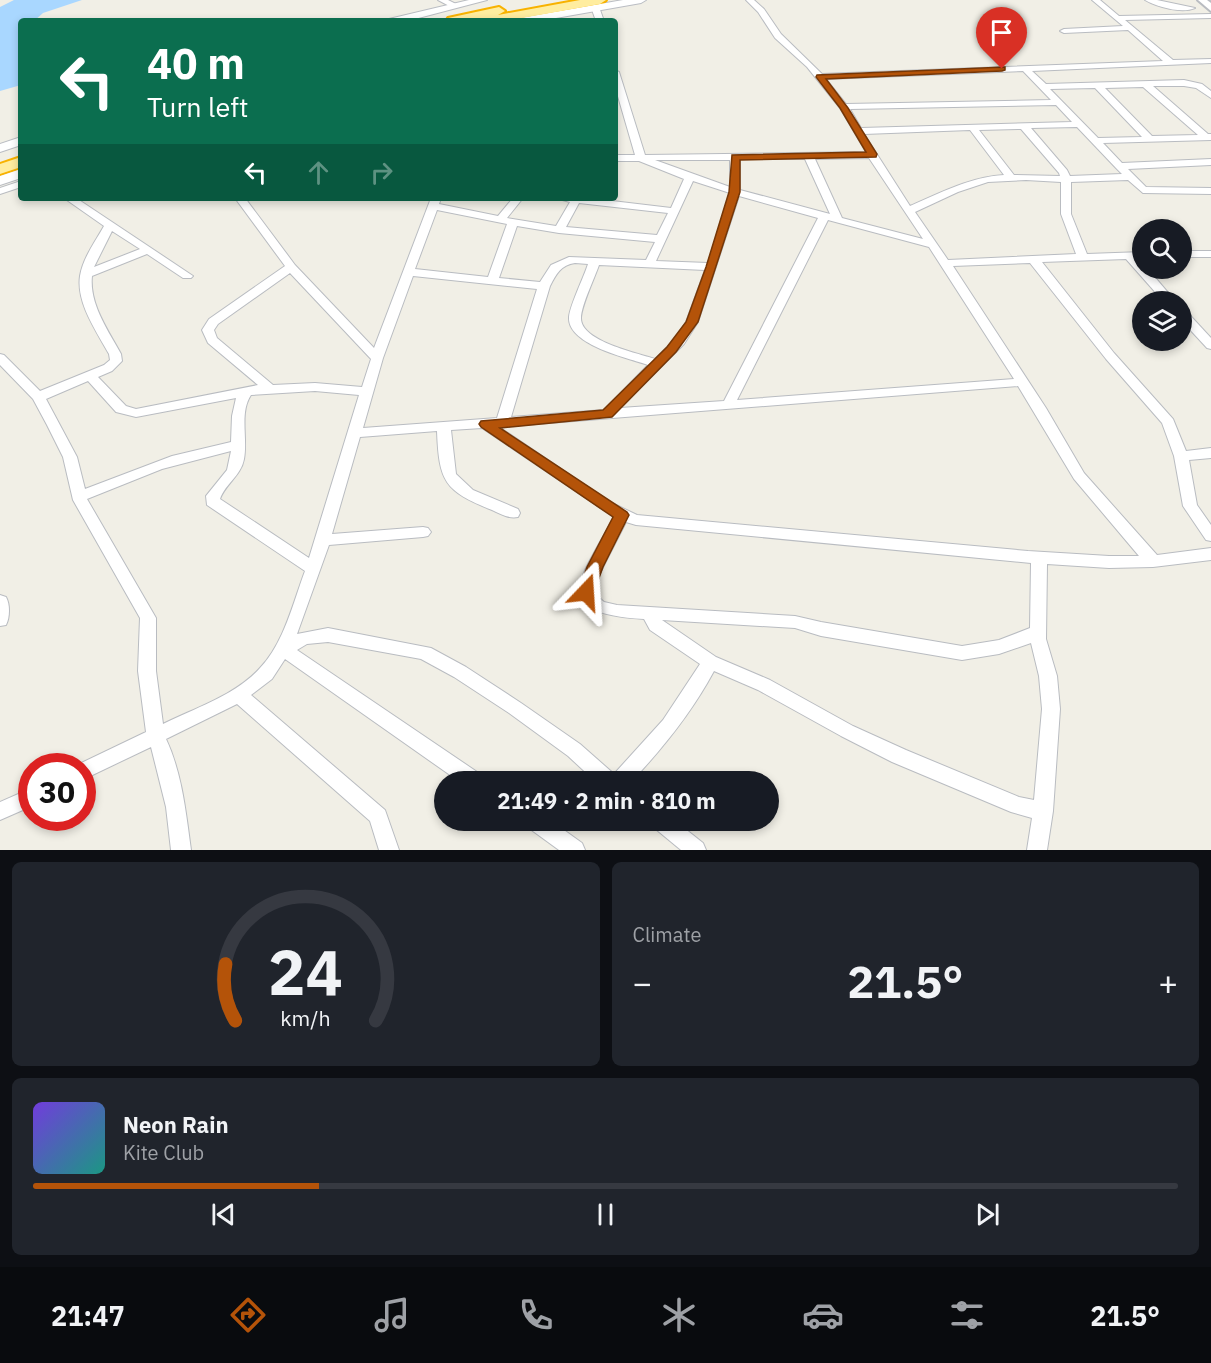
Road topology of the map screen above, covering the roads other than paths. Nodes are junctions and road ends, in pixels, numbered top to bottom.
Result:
1 (442, 0) edge
2 (482, 0) edge
3 (557, 0) edge
4 (641, 0) edge
5 (750, 0) edge
6 (1096, 0) edge
7 (1149, 0) edge
8 (1202, 0) edge
9 (463, 3) edge
10 (598, 4) edge
11 (1211, 8) edge
12 (1211, 16) edge
13 (405, 18) edge
14 (467, 18) edge
15 (505, 18) edge
16 (534, 18) edge
17 (1117, 18) junction
18 (1130, 28) junction
19 (1064, 31) dead end
20 (1211, 61) edge
21 (1170, 62) junction
22 (1025, 68) junction
23 (820, 77) junction
24 (618, 82) edge
25 (1145, 84) junction
26 (1097, 85) junction
27 (1043, 87) junction
28 (1210, 93) edge
29 (1058, 102) junction
30 (843, 108) junction
31 (1079, 124) junction
32 (1024, 126) junction
33 (972, 127) junction
34 (858, 131) junction
35 (1209, 137) edge
36 (1150, 139) junction
37 (1095, 141) junction
38 (18, 142) edge
39 (0, 148) edge
40 (18, 152) edge
41 (872, 154) junction
42 (810, 156) junction
43 (0, 158) edge
44 (618, 158) edge
45 (641, 158) junction
46 (735, 158) junction
47 (1211, 162) edge
48 (18, 163) edge
49 (1119, 166) junction
50 (0, 169) edge
51 (18, 175) edge
52 (690, 177) junction
53 (1130, 177) junction
54 (1011, 178) junction
55 (1066, 179) junction
56 (0, 181) edge
57 (18, 185) edge
58 (0, 191) edge
59 (1211, 191) edge
60 (735, 192) junction
61 (74, 201) edge
62 (242, 201) edge
63 (516, 201) edge
64 (575, 201) edge
65 (585, 201) edge
66 (435, 202) edge
67 (674, 211) junction
68 (909, 211) junction
69 (824, 217) junction
70 (500, 220) junction
71 (838, 220) junction
72 (513, 223) junction
73 (110, 224) junction
74 (559, 230) junction
75 (662, 239) junction
76 (932, 245) junction
77 (148, 250) junction
78 (1192, 254) edge
79 (1210, 255) edge
80 (1130, 257) joint
81 (1082, 258) junction
82 (1034, 260) junction
83 (595, 261) junction
84 (945, 263) junction
85 (649, 265) junction
86 (291, 267) junction
87 (712, 267) junction
88 (409, 272) junction
89 (86, 274) junction
90 (187, 276) dead end
91 (493, 280) junction
92 (544, 286) junction
93 (1161, 291) edge
94 (1192, 325) edge
95 (1211, 345) edge
96 (0, 358) edge
97 (377, 358) junction
98 (657, 364) junction
99 (90, 376) junction
100 (1021, 382) junction
101 (269, 388) junction
102 (248, 390) junction
103 (367, 392) junction
104 (38, 397) junction
105 (728, 405) junction
106 (607, 414) junction
107 (502, 423) junction
108 (486, 424) junction
109 (444, 427) junction
110 (354, 433) junction
111 (238, 445) junction
112 (1211, 453) edge
113 (1181, 456) junction
114 (79, 497) junction
115 (513, 513) dead end
116 (622, 515) junction
117 (423, 532) dead end
118 (1211, 536) edge
119 (323, 540) junction
120 (1211, 554) edge
121 (1039, 558) junction
122 (1153, 561) junction
123 (314, 569) junction
124 (0, 601) edge
125 (649, 613) junction
126 (0, 620) edge
127 (1038, 632) junction
128 (283, 649) junction
129 (710, 662) junction
130 (239, 695) junction
131 (156, 737) junction
132 (96, 765) edge
133 (460, 771) edge
134 (598, 771) edge
135 (628, 771) edge
136 (18, 803) edge
137 (0, 811) edge
138 (1043, 811) junction
139 (548, 831) edge
140 (673, 831) edge
141 (181, 850) edge
142 (389, 850) edge
143 (574, 850) edge
144 (696, 850) edge
145 (1037, 850) edge

1 - 9 street
2 - 9 main road
3 - 14 highway
4 - 10 main road
5 - 23 street
6 - 17 street
7 - 11 street
8 - 11 street
9 - 13 main road
10 - 15 highway
10 - 16 main road
12 - 17 street
17 - 18 street
18 - 19 street
18 - 21 street
20 - 21 street
21 - 22 street
22 - 23 street
22 - 27 street
23 - 30 street
24 - 45 street
25 - 26 street
25 - 28 street
25 - 35 street
26 - 27 street
26 - 36 street
27 - 29 street
29 - 30 street
29 - 31 street
30 - 34 street
31 - 32 street
31 - 37 street
32 - 33 street
32 - 55 street
33 - 34 street
33 - 54 street
34 - 41 street
35 - 36 street
36 - 37 street
37 - 49 street
38 - 39 main road
40 - 43 highway
41 - 42 street
41 - 68 street
42 - 46 street
42 - 71 street
44 - 45 street
45 - 46 street
45 - 52 street
46 - 60 street
47 - 49 street
48 - 50 highway
49 - 53 street
51 - 56 main road
52 - 60 street
52 - 67 street
53 - 55 street
53 - 59 street
54 - 55 street
54 - 68 street
55 - 81 street
57 - 58 street
60 - 69 street
60 - 87 street
61 - 73 street
62 - 86 street
63 - 70 street
64 - 74 street
65 - 67 street
66 - 70 street
66 - 88 street
67 - 75 street
68 - 76 street
69 - 71 street
69 - 105 street
70 - 72 street
71 - 76 street
72 - 74 street
72 - 91 street
73 - 77 street
73 - 89 street
74 - 75 street
75 - 85 street
76 - 84 street
77 - 89 street
77 - 90 street
78 - 79 street
80 - 81 street
80 - 93 street
81 - 82 street
82 - 84 street
82 - 113 street
83 - 85 street
83 - 92 street
83 - 98 street
84 - 100 street
85 - 87 street
86 - 97 street
86 - 101 street
87 - 98 street
88 - 91 street
88 - 97 street
89 - 99 street
91 - 92 street
92 - 107 street
94 - 95 street
96 - 104 street
97 - 103 street
98 - 106 street
99 - 102 street
99 - 104 street
100 - 105 street
100 - 122 street
101 - 102 street
101 - 103 street
102 - 111 street
103 - 110 street
104 - 114 street
105 - 106 street
106 - 107 street
107 - 108 street
108 - 109 street
108 - 116 street
109 - 110 street
109 - 115 street
110 - 119 street
111 - 114 street
111 - 123 street
112 - 113 street
113 - 118 street
114 - 131 street
116 - 121 street
116 - 125 street
117 - 119 street
119 - 123 street
120 - 122 street
121 - 122 street
121 - 127 street
123 - 128 street
124 - 126 street
125 - 127 street
125 - 129 street
127 - 138 street
128 - 130 street
128 - 133 street
128 - 134 street
129 - 135 street
129 - 138 street
130 - 131 street
130 - 142 street
131 - 132 street
131 - 141 street
136 - 137 street
138 - 145 street
139 - 143 street
140 - 144 street

